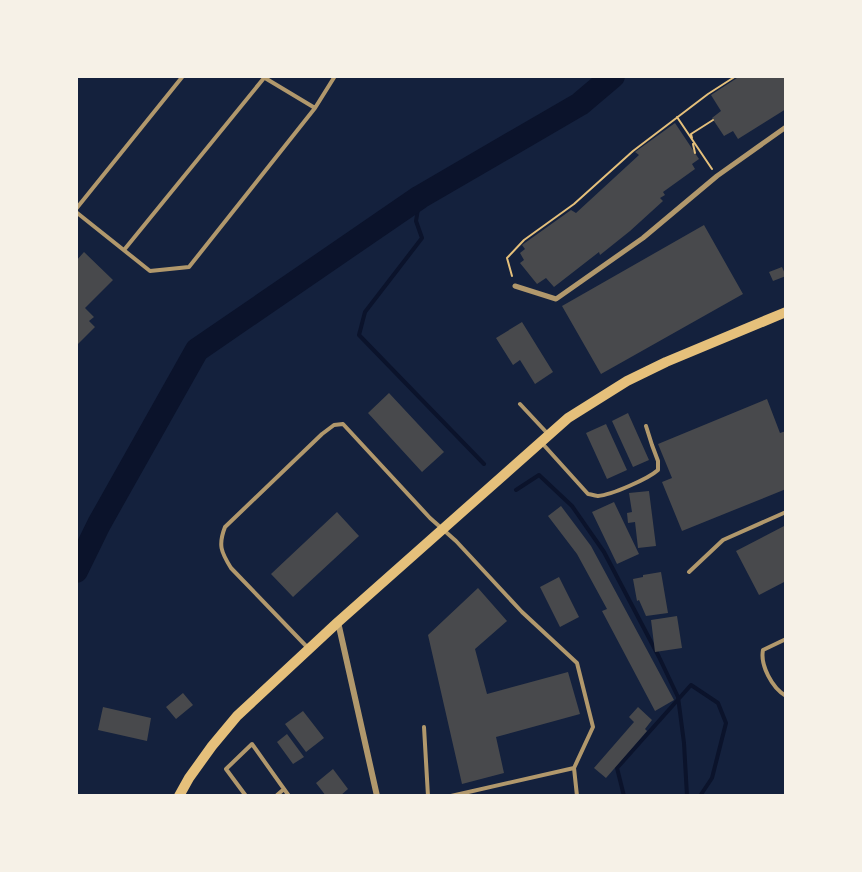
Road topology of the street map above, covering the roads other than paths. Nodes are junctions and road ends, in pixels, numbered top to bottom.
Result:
1 (183, 76) edge
2 (335, 76) edge
3 (263, 77) edge
4 (315, 108) junction
5 (786, 126) edge
6 (76, 211) edge
7 (124, 250) junction
8 (515, 286) road end
9 (786, 312) edge
10 (520, 404) dead end
11 (646, 426) dead end
12 (544, 438) junction
13 (786, 512) edge
14 (442, 529) junction
15 (689, 572) dead end
16 (338, 622) junction
17 (786, 639) edge
18 (309, 649) junction
19 (786, 696) edge
20 (424, 727) dead end
21 (574, 768) junction
22 (284, 789) junction
23 (179, 795) edge
24 (246, 795) edge
25 (276, 795) edge
26 (289, 795) edge
27 (377, 795) edge
28 (428, 795) edge
29 (452, 795) edge
30 (577, 795) edge

1 - 6 lane
2 - 4 lane
3 - 4 lane
3 - 7 lane
4 - 7 lane
5 - 8 street
6 - 7 lane
9 - 12 main road
10 - 12 lane
11 - 12 lane
12 - 14 main road
13 - 15 lane
14 - 16 main road
14 - 18 lane
14 - 21 lane
16 - 18 main road
16 - 27 street
17 - 19 lane
18 - 23 main road
20 - 28 lane
21 - 29 lane
21 - 30 lane
22 - 24 lane
22 - 25 lane
22 - 26 lane

